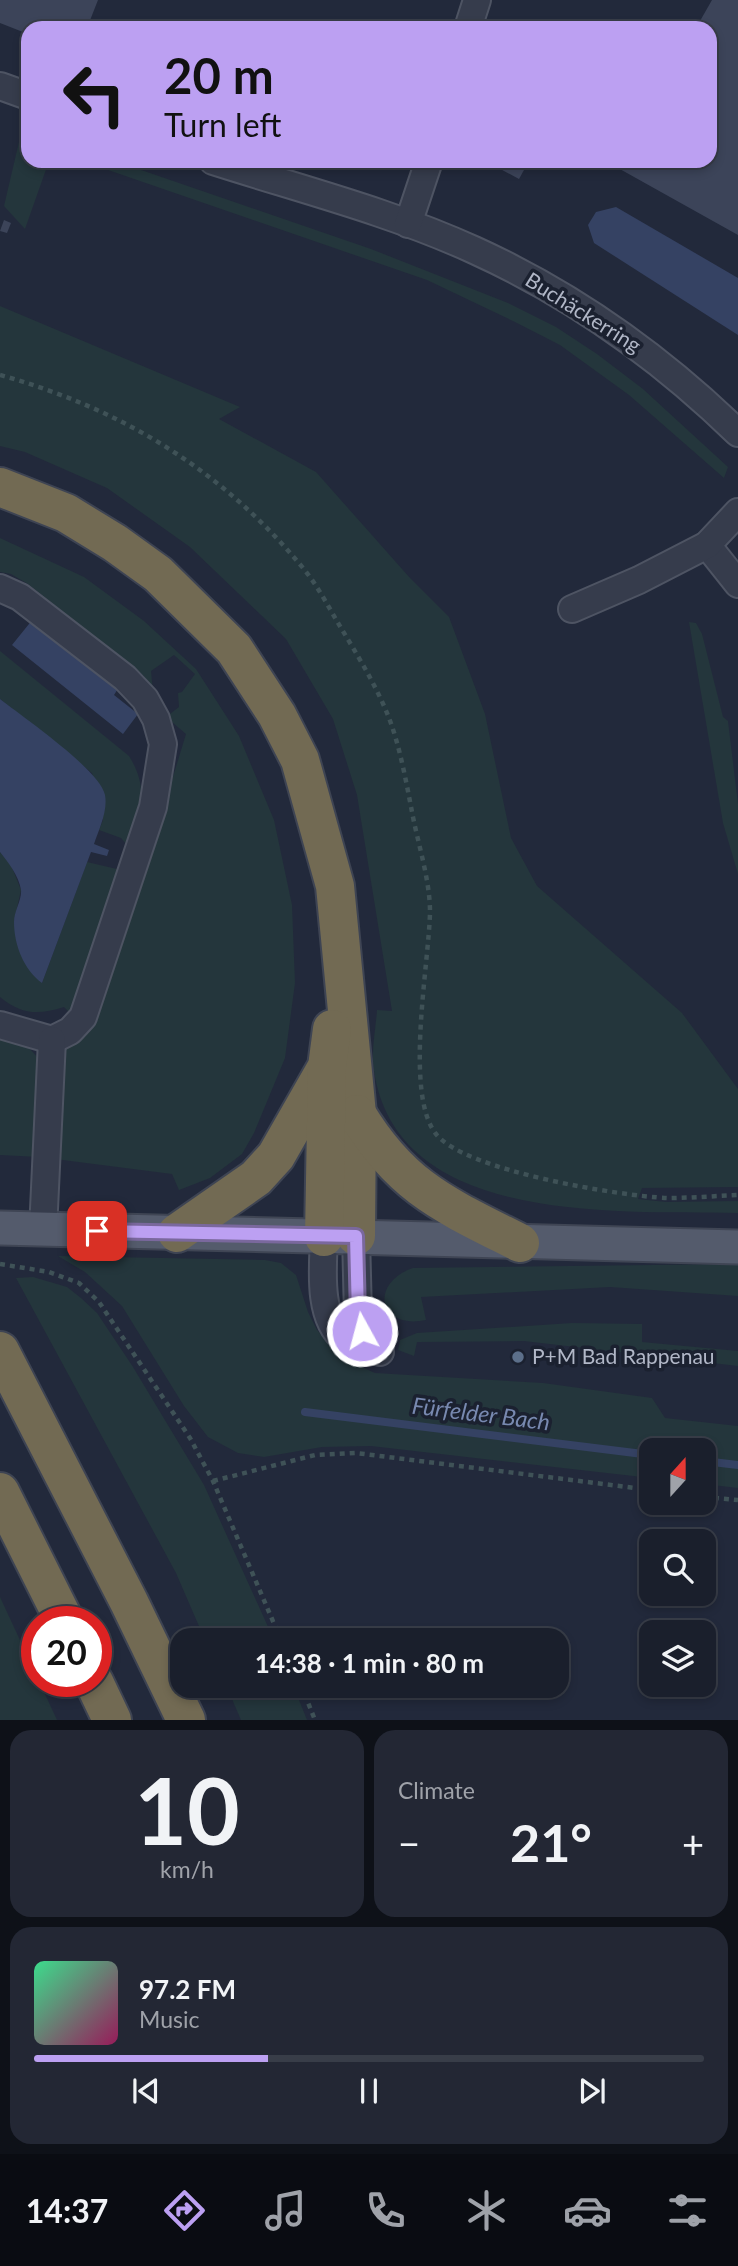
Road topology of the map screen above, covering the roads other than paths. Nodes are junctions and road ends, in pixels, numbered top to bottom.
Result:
1 (477, 0) edge
2 (470, 21) edge
3 (0, 86) edge
4 (21, 94) edge
5 (235, 168) edge
6 (427, 168) edge
7 (408, 224) junction
8 (738, 433) edge
9 (0, 486) edge
10 (0, 500) edge
11 (738, 512) edge
12 (66, 513) junction
13 (706, 545) junction
14 (738, 584) edge
15 (0, 589) edge
16 (572, 609) dead end
17 (342, 958) junction
18 (0, 1025) edge
19 (52, 1040) junction
20 (327, 1067) junction
21 (357, 1114) junction
22 (0, 1228) edge
23 (43, 1230) junction
24 (177, 1233) junction
25 (340, 1236) junction
26 (520, 1243) junction
27 (738, 1247) edge
28 (373, 1349) dead end
29 (0, 1351) edge
30 (0, 1492) edge
31 (57, 1606) edge
32 (101, 1697) edge
33 (112, 1720) edge
34 (186, 1720) edge

1 - 2 street
3 - 4 street
5 - 7 street, Buchäckerring
6 - 7 street
7 - 8 street, Buchäckerring
9 - 12 highway
10 - 12 highway
11 - 13 street
12 - 17 highway
13 - 14 street
13 - 16 street
15 - 19 street
17 - 20 highway
17 - 21 highway
18 - 19 street
19 - 23 street
20 - 24 highway
20 - 25 highway
21 - 25 highway
21 - 26 highway
22 - 23 main road
23 - 24 main road
24 - 25 main road
25 - 26 main road
25 - 28 street
26 - 27 main road
29 - 34 highway
30 - 31 highway
32 - 33 highway

